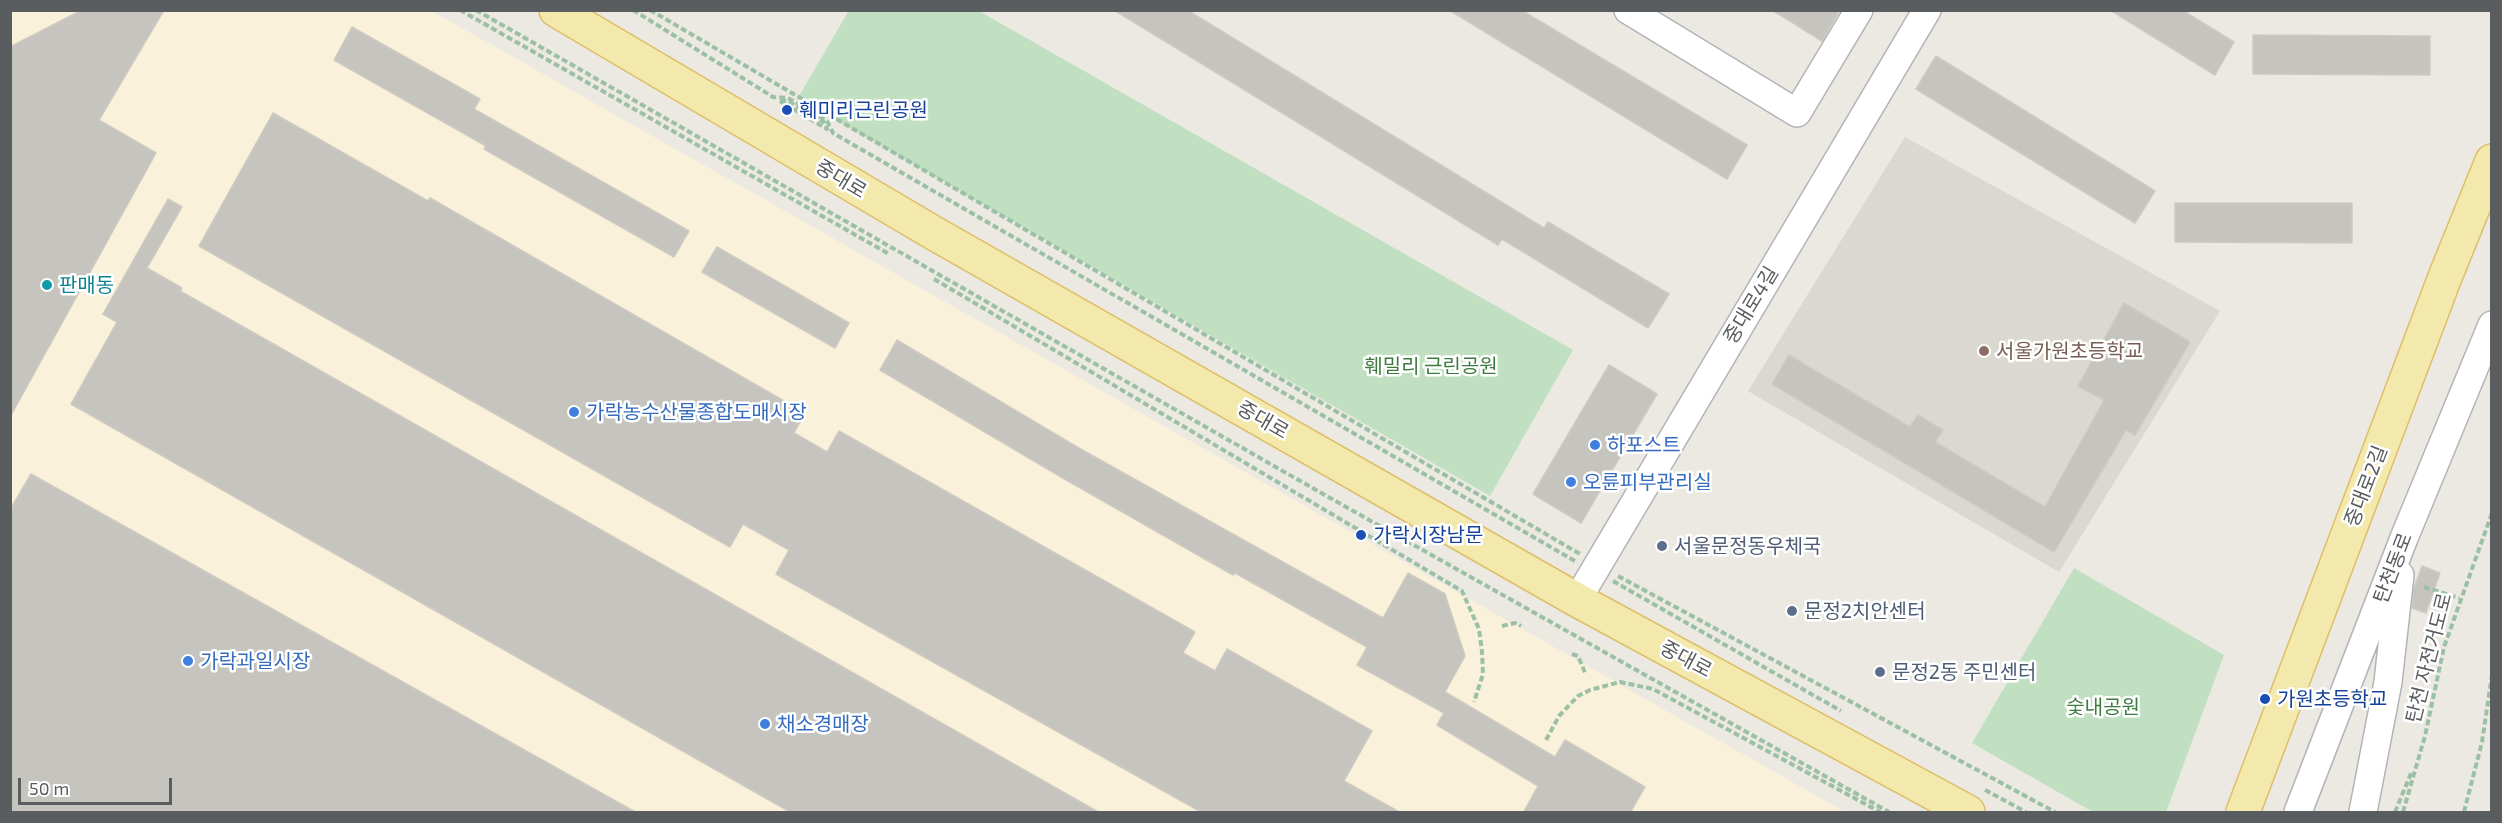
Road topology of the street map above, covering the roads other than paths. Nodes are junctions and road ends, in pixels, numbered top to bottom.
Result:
1 (1628, 10) edge
2 (1859, 10) edge
3 (1927, 10) edge
4 (563, 12) edge
5 (2492, 161) edge
6 (2492, 325) edge
7 (2404, 538) junction
8 (1577, 600) junction
9 (1976, 801) edge
10 (2243, 813) edge
11 (2298, 813) edge
12 (2363, 813) edge

1 - 2 street
3 - 8 street, 중대로4길
4 - 8 main road, 중대로
5 - 10 main road, 중대로2길
6 - 7 street, 탄천동로
7 - 11 street, 탄천동로
7 - 12 street
8 - 9 main road, 중대로

